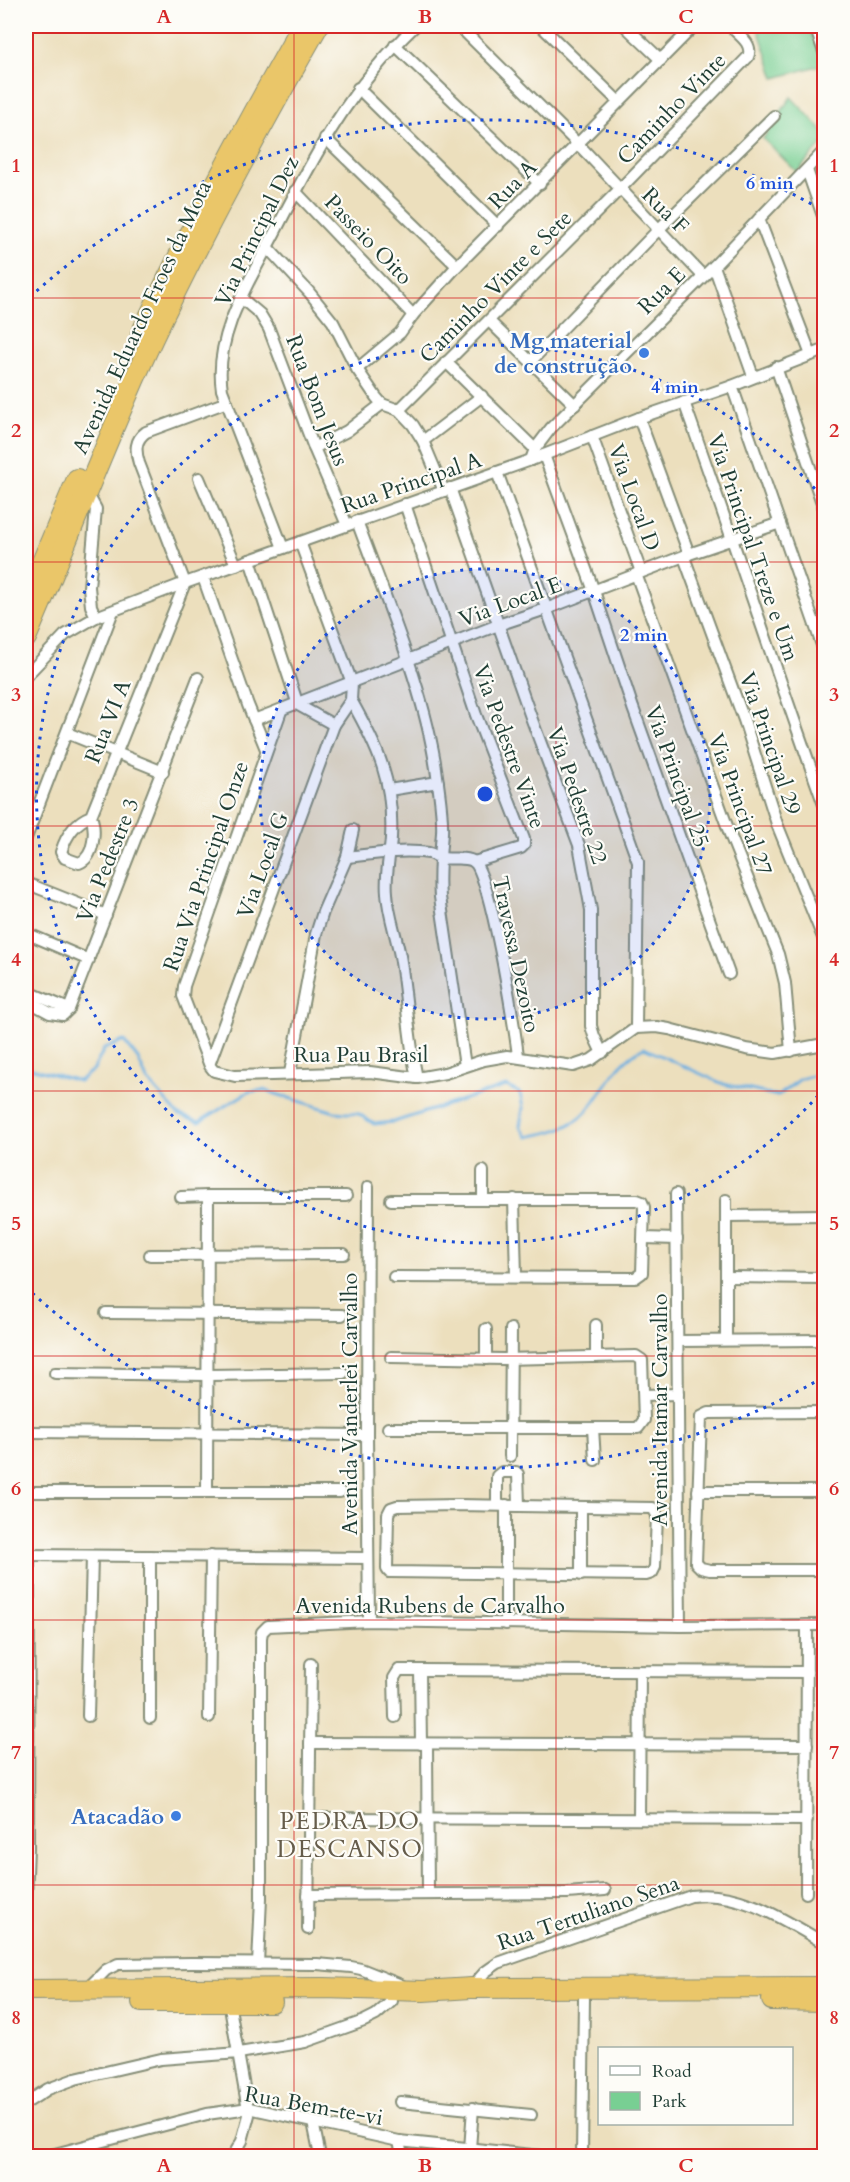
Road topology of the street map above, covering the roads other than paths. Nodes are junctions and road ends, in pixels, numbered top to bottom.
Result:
1 (302, 26) edge
2 (318, 26) edge
3 (415, 26) edge
4 (459, 26) edge
5 (541, 26) edge
6 (625, 26) edge
7 (694, 26) edge
8 (730, 26) edge
9 (815, 26) edge
10 (395, 45) junction
11 (825, 52) edge
12 (661, 60) junction
13 (358, 88) junction
14 (618, 101) junction
15 (774, 116) dead end
16 (325, 138) junction
17 (578, 144) junction
18 (825, 151) edge
19 (807, 170) junction
20 (540, 184) junction
21 (619, 190) junction
22 (295, 191) junction
23 (759, 219) junction
24 (825, 219) edge
25 (498, 226) junction
26 (659, 229) junction
27 (267, 247) junction
28 (714, 266) junction
29 (457, 267) junction
30 (703, 276) junction
31 (241, 298) junction
32 (413, 315) junction
33 (489, 321) junction
34 (825, 350) edge
35 (811, 355) junction
36 (532, 360) junction
37 (446, 362) junction
38 (776, 367) junction
39 (357, 369) junction
40 (753, 376) junction
41 (732, 386) junction
42 (482, 396) junction
43 (227, 402) junction
44 (684, 402) junction
45 (382, 404) junction
46 (575, 405) junction
47 (399, 410) junction
48 (639, 418) junction
49 (592, 436) junction
50 (423, 441) junction
51 (314, 448) junction
52 (540, 452) junction
53 (497, 472) junction
54 (199, 478) dead end
55 (447, 490) junction
56 (86, 491) junction
57 (405, 504) junction
58 (825, 509) edge
59 (352, 523) junction
60 (780, 523) junction
61 (733, 540) junction
62 (300, 542) junction
63 (283, 548) junction
64 (686, 556) junction
65 (250, 560) junction
66 (236, 565) junction
67 (639, 573) junction
68 (203, 577) junction
69 (185, 583) junction
70 (594, 591) junction
71 (26, 600) edge
72 (546, 609) junction
73 (114, 611) junction
74 (96, 617) junction
75 (498, 625) junction
76 (26, 639) edge
77 (453, 643) junction
78 (825, 651) edge
79 (408, 661) junction
80 (26, 676) edge
81 (198, 678) dead end
82 (352, 683) junction
83 (351, 700) junction
84 (298, 705) junction
85 (281, 711) junction
86 (254, 720) junction
87 (334, 725) junction
88 (67, 733) junction
89 (266, 749) junction
90 (116, 752) junction
91 (163, 772) junction
92 (438, 782) junction
93 (389, 789) junction
94 (825, 805) edge
95 (91, 816) junction
96 (353, 830) dead end
97 (26, 838) edge
98 (389, 852) junction
99 (347, 857) junction
100 (438, 858) junction
101 (474, 862) junction
102 (26, 883) edge
103 (106, 915) junction
104 (26, 933) edge
105 (825, 939) edge
106 (89, 960) junction
107 (729, 974) dead end
108 (26, 991) edge
109 (26, 1000) edge
110 (69, 1010) junction
111 (636, 1028) junction
112 (825, 1044) edge
113 (791, 1051) junction
114 (602, 1053) junction
115 (518, 1056) junction
116 (210, 1062) junction
117 (465, 1066) junction
118 (290, 1073) junction
119 (417, 1078) junction
120 (483, 1171) dead end
121 (368, 1187) dead end
122 (676, 1194) dead end
123 (208, 1196) junction
124 (346, 1196) dead end
125 (181, 1197) dead end
126 (483, 1199) junction
127 (514, 1199) junction
128 (391, 1200) dead end
129 (726, 1200) dead end
130 (825, 1215) edge
131 (727, 1216) junction
132 (644, 1238) junction
133 (677, 1239) junction
134 (206, 1254) junction
135 (344, 1254) dead end
136 (150, 1255) dead end
137 (394, 1277) dead end
138 (516, 1277) junction
139 (727, 1277) junction
140 (825, 1278) edge
141 (106, 1314) dead end
142 (207, 1314) junction
143 (342, 1315) dead end
144 (596, 1325) dead end
145 (486, 1329) dead end
146 (511, 1329) dead end
147 (825, 1340) edge
148 (678, 1341) junction
149 (726, 1341) junction
150 (390, 1357) dead end
151 (596, 1357) junction
152 (486, 1359) junction
153 (511, 1359) junction
154 (55, 1373) dead end
155 (343, 1373) dead end
156 (207, 1375) junction
157 (678, 1394) junction
158 (644, 1395) junction
159 (825, 1412) edge
160 (510, 1427) junction
161 (388, 1428) dead end
162 (593, 1428) junction
163 (26, 1432) edge
164 (207, 1433) junction
165 (367, 1435) junction
166 (510, 1456) dead end
167 (595, 1460) dead end
168 (698, 1491) junction
169 (825, 1491) edge
170 (26, 1492) edge
171 (207, 1492) junction
172 (340, 1492) dead end
173 (501, 1505) junction
174 (519, 1505) junction
175 (581, 1508) junction
176 (27, 1555) edge
177 (92, 1556) junction
178 (150, 1556) junction
179 (211, 1556) junction
180 (368, 1558) junction
181 (825, 1570) edge
182 (505, 1575) junction
183 (581, 1575) junction
184 (27, 1609) edge
185 (369, 1621) junction
186 (506, 1624) junction
187 (807, 1625) junction
188 (825, 1625) edge
189 (680, 1626) junction
190 (311, 1664) dead end
191 (420, 1670) junction
192 (27, 1672) edge
193 (640, 1672) junction
194 (807, 1672) junction
195 (88, 1716) dead end
196 (208, 1717) dead end
197 (395, 1717) dead end
198 (150, 1718) dead end
199 (27, 1730) edge
200 (310, 1743) junction
201 (424, 1744) junction
202 (639, 1744) junction
203 (807, 1745) junction
204 (27, 1789) edge
205 (426, 1817) junction
206 (309, 1818) junction
207 (639, 1819) junction
208 (807, 1820) junction
209 (27, 1847) edge
210 (605, 1890) dead end
211 (428, 1893) junction
212 (806, 1893) dead end
213 (308, 1894) junction
214 (26, 1901) edge
215 (308, 1929) dead end
216 (825, 1943) edge
217 (258, 1964) junction
218 (825, 1987) edge
219 (471, 1988) junction
220 (87, 1989) junction
221 (26, 1990) edge
222 (423, 1990) junction
223 (584, 1999) junction
224 (392, 2001) junction
225 (825, 2001) edge
226 (26, 2002) edge
227 (229, 2002) junction
228 (239, 2053) junction
229 (400, 2102) dead end
230 (26, 2103) edge
231 (249, 2108) junction
232 (473, 2108) junction
233 (531, 2115) dead end
234 (313, 2122) junction
235 (399, 2140) junction
236 (470, 2153) edge
237 (47, 2157) edge
238 (233, 2157) edge
239 (320, 2157) edge
240 (402, 2157) edge
241 (542, 2157) edge
242 (582, 2157) edge

1 - 71 highway, Avenida Eduardo Froes da Mota
2 - 56 highway, Avenida Eduardo Froes da Mota
3 - 10 street, Via Principal Dez
4 - 17 street, Rua F
5 - 14 street
6 - 12 street
7 - 12 street, Rua A
8 - 21 street, Caminho Vinte
9 - 11 street
10 - 13 street, Via Principal Dez
10 - 20 street
12 - 14 street, Rua A
13 - 16 street, Via Principal Dez
13 - 25 street
14 - 17 street, Rua A
15 - 26 street
16 - 22 street, Via Principal Dez
16 - 29 street
17 - 20 street, Rua A
17 - 21 street, Rua F
18 - 19 street, Rua E
19 - 23 street, Rua E
19 - 24 street
20 - 25 street, Rua A
21 - 26 street, Rua F
21 - 33 street, Caminho Vinte e Sete
22 - 27 street, Via Principal Dez
22 - 32 street, Passeio Oito
23 - 28 street, Rua E
23 - 35 street
25 - 29 street, Rua A
26 - 30 street, Rua F
26 - 36 street
27 - 31 street, Via Principal Dez
27 - 39 street
28 - 30 street, Rua E
28 - 40 street
29 - 32 street, Rua A
30 - 46 street, Rua E
31 - 43 street, Via Principal Dez
31 - 51 street, Rua Bom Jesus
32 - 39 street, Rua A
33 - 36 street
33 - 37 street, Caminho Vinte e Sete
34 - 35 street, Rua Principal A
35 - 38 street, Rua Principal A
36 - 46 street
37 - 42 street
37 - 47 street, Caminho Vinte e Sete
38 - 40 street, Rua Principal A
38 - 58 street
39 - 45 street
40 - 41 street, Rua Principal A
41 - 44 street, Rua Principal A
41 - 60 street
42 - 50 street
42 - 52 street
43 - 63 street, Via Principal Dez
43 - 69 street
44 - 48 street, Rua Principal A
44 - 61 street, Via Principal Treze e Um
45 - 47 street
45 - 51 street
46 - 52 street, Rua E
47 - 50 street, Via Pedestre 22
48 - 49 street, Rua Principal A
48 - 64 street, Via Principal 29
49 - 52 street, Rua Principal A
49 - 67 street, Via Local D
50 - 55 street, Via Pedestre 22
51 - 59 street, Rua Bom Jesus
52 - 53 street, Rua Principal A
52 - 70 street, Via Principal 25
53 - 55 street, Rua Principal A
53 - 72 street
54 - 66 street
55 - 57 street, Rua Principal A
55 - 75 street, Via Pedestre 22
56 - 74 street
56 - 76 highway, Avenida Eduardo Froes da Mota
57 - 59 street, Rua Principal A
57 - 77 street
59 - 62 street, Rua Principal A
59 - 79 street, Rua Bom Jesus
60 - 61 street, Via Local E
60 - 78 street
61 - 64 street, Via Local E
61 - 94 street, Via Principal Treze e Um
62 - 63 street, Rua Principal A
62 - 82 street
63 - 65 street, Rua Principal A
64 - 67 street, Via Local E
64 - 105 street, Via Principal 29
65 - 66 street, Rua Principal A
65 - 84 street
66 - 68 street, Rua Principal A
67 - 70 street, Via Local E
67 - 113 street, Via Principal 27
68 - 69 street, Rua Principal A
68 - 86 street, Rua Via Principal Onze
69 - 73 street, Rua Principal A
69 - 90 street, Rua VI A
70 - 72 street, Via Local E
70 - 107 street, Via Principal 25
72 - 75 street, Via Local E
72 - 111 street
73 - 74 street, Rua Principal A
73 - 88 street
74 - 80 street, Rua Principal A
75 - 77 street, Via Local E
75 - 114 street, Via Pedestre 22
77 - 79 street, Via Local E
77 - 101 street, Via Pedestre Vinte
79 - 82 street, Via Local E
79 - 92 street, Rua Bom Jesus
81 - 91 street, Via Pedestre 3
82 - 83 street
82 - 84 street, Via Local E
83 - 87 street, Via Local G
83 - 93 street
84 - 85 street, Via Local E
84 - 87 street
85 - 86 street, Via Local E
85 - 89 street, Rua Via Principal Onze
86 - 89 street, Rua Via Principal Onze
87 - 116 street, Via Local G
88 - 90 street
88 - 97 street
89 - 116 street, Rua Via Principal Onze
90 - 91 street
90 - 95 street, Rua VI A
91 - 103 street, Via Pedestre 3
92 - 93 street
92 - 100 street, Rua Bom Jesus
93 - 98 street
95 - 95 street, Rua VI A
96 - 99 street
98 - 99 street, Travessa Dezoito
98 - 100 street, Travessa Dezoito
98 - 119 street
99 - 118 street
100 - 101 street, Travessa Dezoito
100 - 117 street, Rua Bom Jesus
101 - 115 street, Travessa Dezoito
102 - 103 street
103 - 106 street, Via Pedestre 3
104 - 106 street
106 - 110 street, Via Pedestre 3
108 - 110 street
109 - 110 street
111 - 113 street
111 - 114 street, Rua Pau Brasil
112 - 113 street
114 - 115 street, Rua Pau Brasil
115 - 117 street, Rua Pau Brasil
116 - 118 street, Rua Pau Brasil
117 - 119 street, Rua Pau Brasil
118 - 119 street, Rua Pau Brasil
120 - 126 street
121 - 165 street, Avenida Vanderlei Carvalho
122 - 133 street, Avenida Itamar Carvalho
123 - 124 street
123 - 125 street
123 - 134 street
126 - 127 street
126 - 128 street
127 - 132 street
127 - 138 street
129 - 131 street
130 - 131 street
131 - 139 street
132 - 133 street
132 - 138 street
133 - 148 street, Avenida Itamar Carvalho
134 - 135 street
134 - 136 street
134 - 142 street
137 - 138 street
139 - 140 street
139 - 149 street
141 - 142 street
142 - 143 street
142 - 156 street
144 - 151 street
145 - 152 street
146 - 153 street
147 - 149 street
148 - 149 street
148 - 157 street, Avenida Itamar Carvalho
150 - 152 street
151 - 153 street
151 - 158 street
152 - 153 street
153 - 160 street
154 - 156 street
155 - 156 street
156 - 164 street
157 - 158 street
157 - 189 street, Avenida Itamar Carvalho
158 - 162 street
159 - 168 street
160 - 161 street
160 - 162 street
160 - 166 street
162 - 167 street
163 - 164 street
164 - 165 street
164 - 171 street
165 - 180 street, Avenida Vanderlei Carvalho
168 - 169 street
168 - 181 street
170 - 171 street
171 - 172 street
173 - 174 street
173 - 174 street
173 - 182 street
173 - 182 street
174 - 175 street
175 - 183 street
175 - 183 street
176 - 177 street
176 - 184 street
177 - 178 street
177 - 195 street
178 - 179 street
178 - 198 street
179 - 180 street
179 - 196 street
180 - 185 street, Avenida Vanderlei Carvalho
182 - 183 street
182 - 186 street
184 - 192 street
185 - 186 street, Avenida Rubens de Carvalho
185 - 217 street, Avenida Rubens de Carvalho
186 - 189 street, Avenida Rubens de Carvalho
187 - 188 street, Avenida Rubens de Carvalho
187 - 189 street, Avenida Rubens de Carvalho
187 - 194 street
190 - 200 street
191 - 193 street
191 - 197 street
191 - 201 street
192 - 199 street
193 - 194 street
193 - 202 street
194 - 203 street
199 - 204 street
200 - 201 street
200 - 206 street
201 - 202 street
201 - 205 street
202 - 203 street
202 - 207 street
203 - 208 street
204 - 209 street
205 - 206 street
205 - 207 street
205 - 211 street
206 - 213 street
207 - 208 street
208 - 212 street
209 - 214 street
210 - 211 street
211 - 213 street
213 - 215 street
216 - 219 street, Rua Tertuliano Sena
217 - 220 street
217 - 222 street
218 - 219 highway
219 - 222 highway
220 - 221 highway
220 - 222 highway
223 - 224 highway
223 - 225 highway
223 - 242 street
224 - 227 highway
224 - 228 street
226 - 227 highway
227 - 228 street
228 - 230 street
228 - 231 street
229 - 232 street
231 - 234 street, Rua Bem-te-vi
231 - 237 street, Rua Bem-te-vi
231 - 238 street
232 - 233 street
232 - 236 street
234 - 235 street, Rua Bem-te-vi
234 - 239 street
235 - 236 street, Rua Bem-te-vi
235 - 240 street
236 - 241 street, Rua Bem-te-vi

